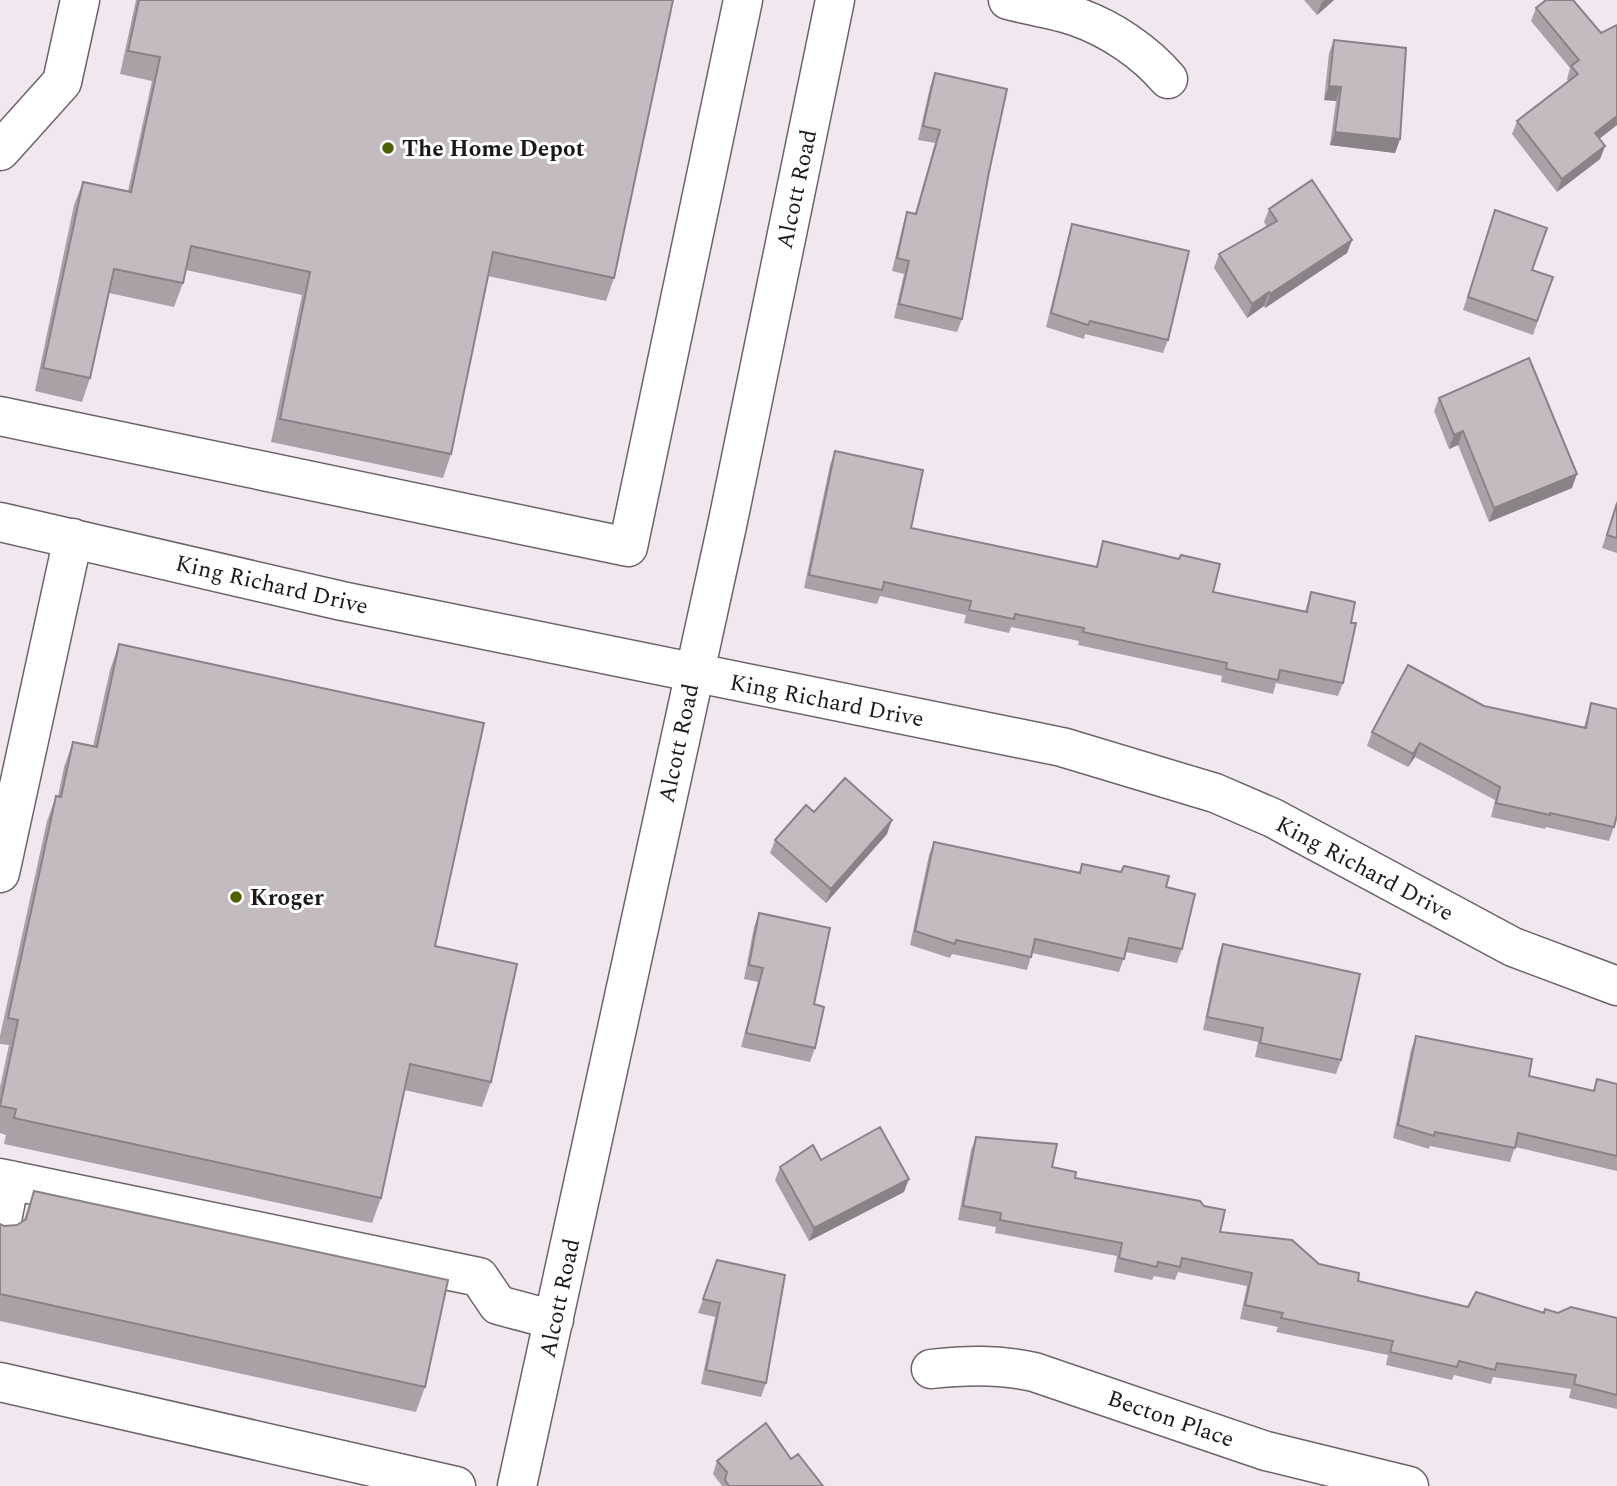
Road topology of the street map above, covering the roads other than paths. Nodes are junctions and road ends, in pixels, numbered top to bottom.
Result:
1 (80, 0) edge
2 (743, 0) edge
3 (835, 0) edge
4 (1008, 0) edge
5 (1168, 79) dead end
6 (0, 151) edge
7 (0, 416) edge
8 (0, 522) edge
9 (73, 538) junction
10 (693, 673) junction
11 (0, 873) edge
12 (1617, 986) edge
13 (5, 1179) edge
14 (0, 1230) edge
15 (554, 1320) junction
16 (931, 1369) dead end
17 (0, 1382) edge
18 (456, 1486) edge
19 (517, 1486) edge
20 (1409, 1486) edge

1 - 6 street
2 - 7 street
3 - 10 street, Alcott Road
4 - 5 street
8 - 9 street, King Richard Drive
9 - 10 street, King Richard Drive
9 - 11 street
10 - 12 street, King Richard Drive
10 - 15 street, Alcott Road
13 - 14 street
13 - 15 street
15 - 19 street, Alcott Road
16 - 20 street, Becton Place
17 - 18 street

